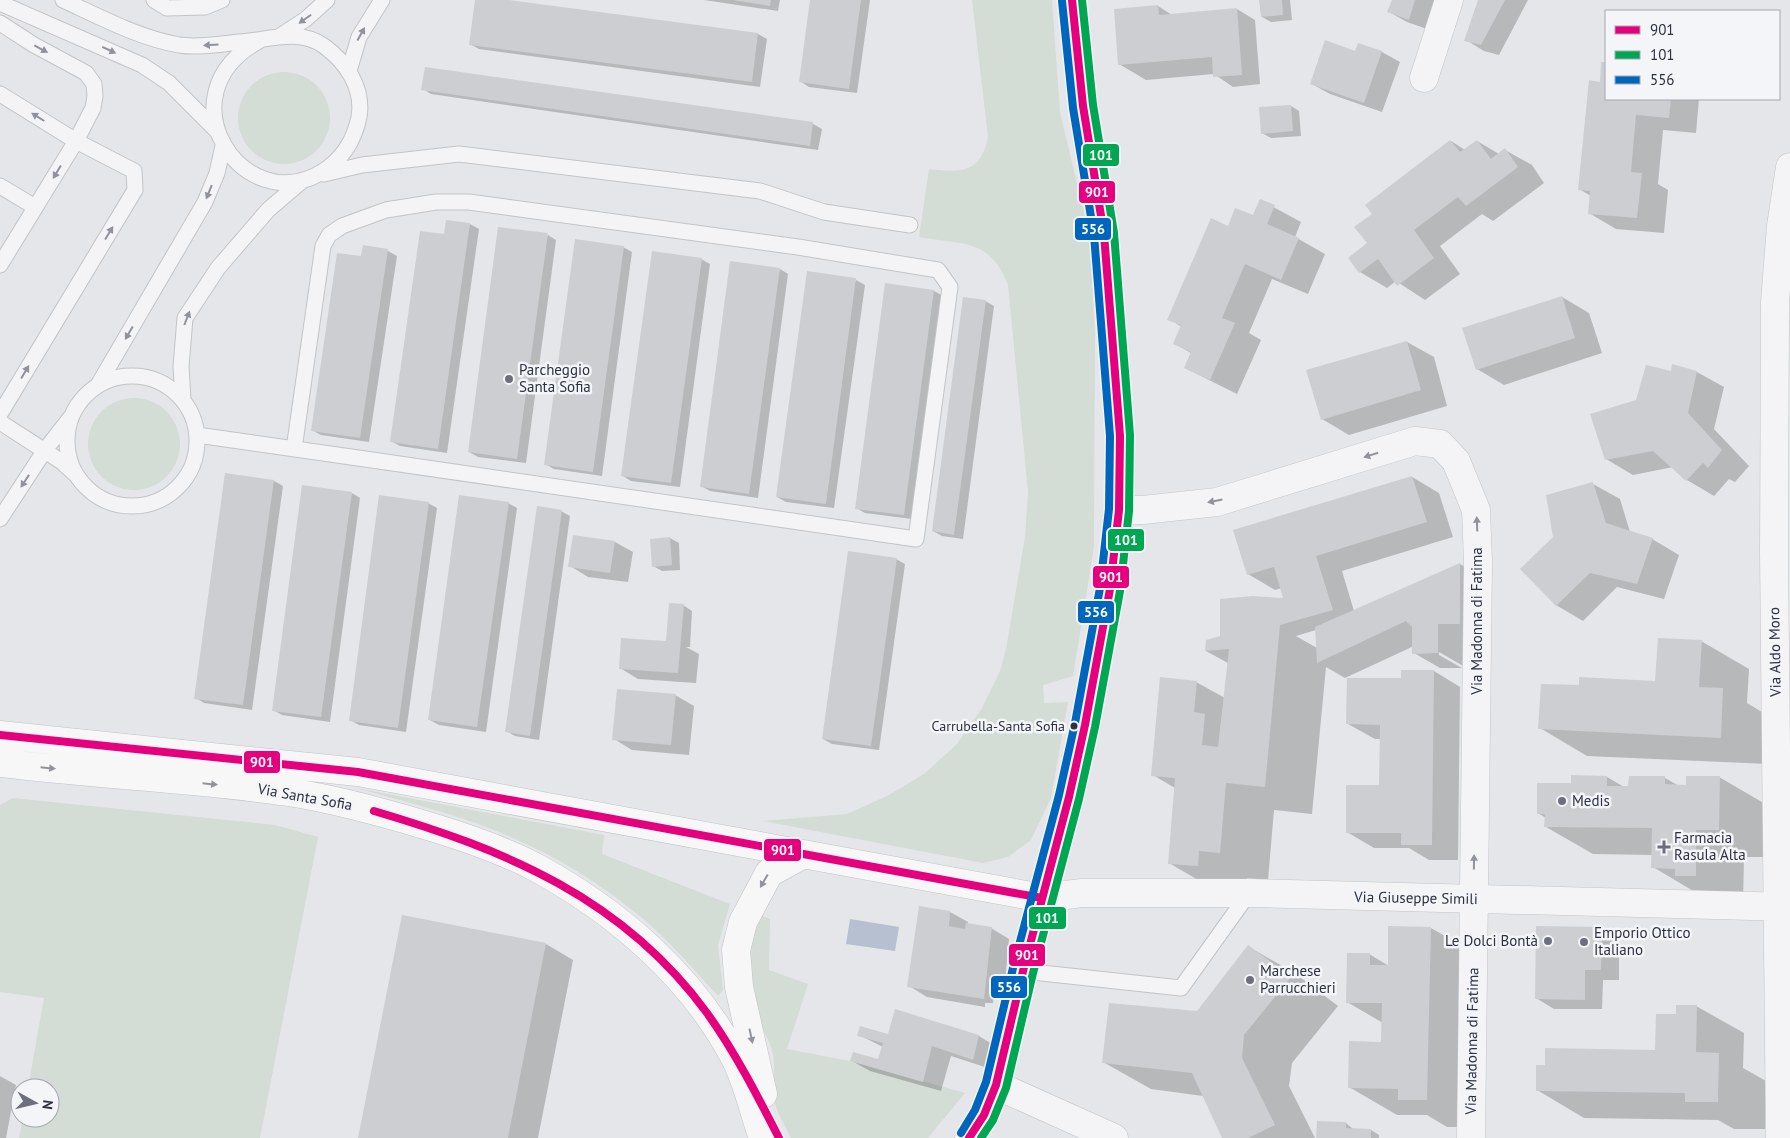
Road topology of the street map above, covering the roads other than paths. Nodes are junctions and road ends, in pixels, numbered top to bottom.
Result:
1 (63, 0) edge
2 (154, 0) edge
3 (222, 0) edge
4 (327, 0) edge
5 (382, 0) edge
6 (1072, 0) edge
7 (1449, 0) edge
8 (0, 3) edge
9 (0, 24) edge
10 (280, 36) junction
11 (260, 41) junction
12 (349, 71) junction
13 (1424, 78) dead end
14 (0, 94) edge
15 (217, 131) junction
16 (76, 141) junction
17 (223, 146) junction
18 (1790, 167) edge
19 (309, 178) junction
20 (0, 186) edge
21 (36, 207) junction
22 (910, 224) dead end
23 (0, 265) edge
24 (98, 386) junction
25 (183, 400) junction
26 (74, 413) junction
27 (0, 414) edge
28 (0, 422) edge
29 (197, 435) junction
30 (294, 449) junction
31 (45, 450) junction
32 (80, 479) junction
33 (1120, 510) junction
34 (0, 519) edge
35 (0, 735) edge
36 (0, 763) edge
37 (804, 854) junction
38 (1249, 893) junction
39 (1042, 898) junction
40 (1474, 899) junction
41 (1784, 907) edge
42 (1023, 971) junction
43 (996, 1086) junction
44 (770, 1131) edge
45 (969, 1138) edge
46 (1114, 1138) edge
47 (1471, 1138) edge
48 (1780, 1138) edge

11 -> 1 lane
2 - 3 lane
4 -> 10 lane
12 -> 5 lane
6 - 33 main road
7 - 13 street
8 -> 15 lane
9 -> 16 lane
10 - 11 lane
10 - 12 lane
11 - 15 lane
12 - 19 lane
16 -> 14 lane
15 - 17 lane
16 -> 21 lane
27 -> 16 lane
17 - 19 lane
17 -> 24 lane
18 - 41 street, Via Aldo Moro
19 - 22 lane
25 -> 19 lane
20 - 21 lane
21 - 23 lane
24 - 25 lane
24 - 26 lane
25 - 29 lane
26 - 31 lane
26 - 32 lane
28 - 31 lane
29 - 30 lane
29 - 32 lane
30 - 30 lane
31 - 32 lane
31 -> 34 lane
33 - 39 main road
40 -> 33 street, Via Madonna di Fatima
35 - 37 main road, Via Santa Sofia
36 -> 44 main road, Via Santa Sofia
37 - 39 main road, Via Santa Sofia
37 -> 44 main road
38 - 39 street, Via Giuseppe Simili
38 - 40 street, Via Giuseppe Simili
38 - 42 lane
39 - 42 main road
40 - 41 street, Via Giuseppe Simili
40 - 47 street, Via Madonna di Fatima
41 - 48 street, Via Aldo Moro
42 - 43 main road
43 - 45 main road
43 - 46 street

